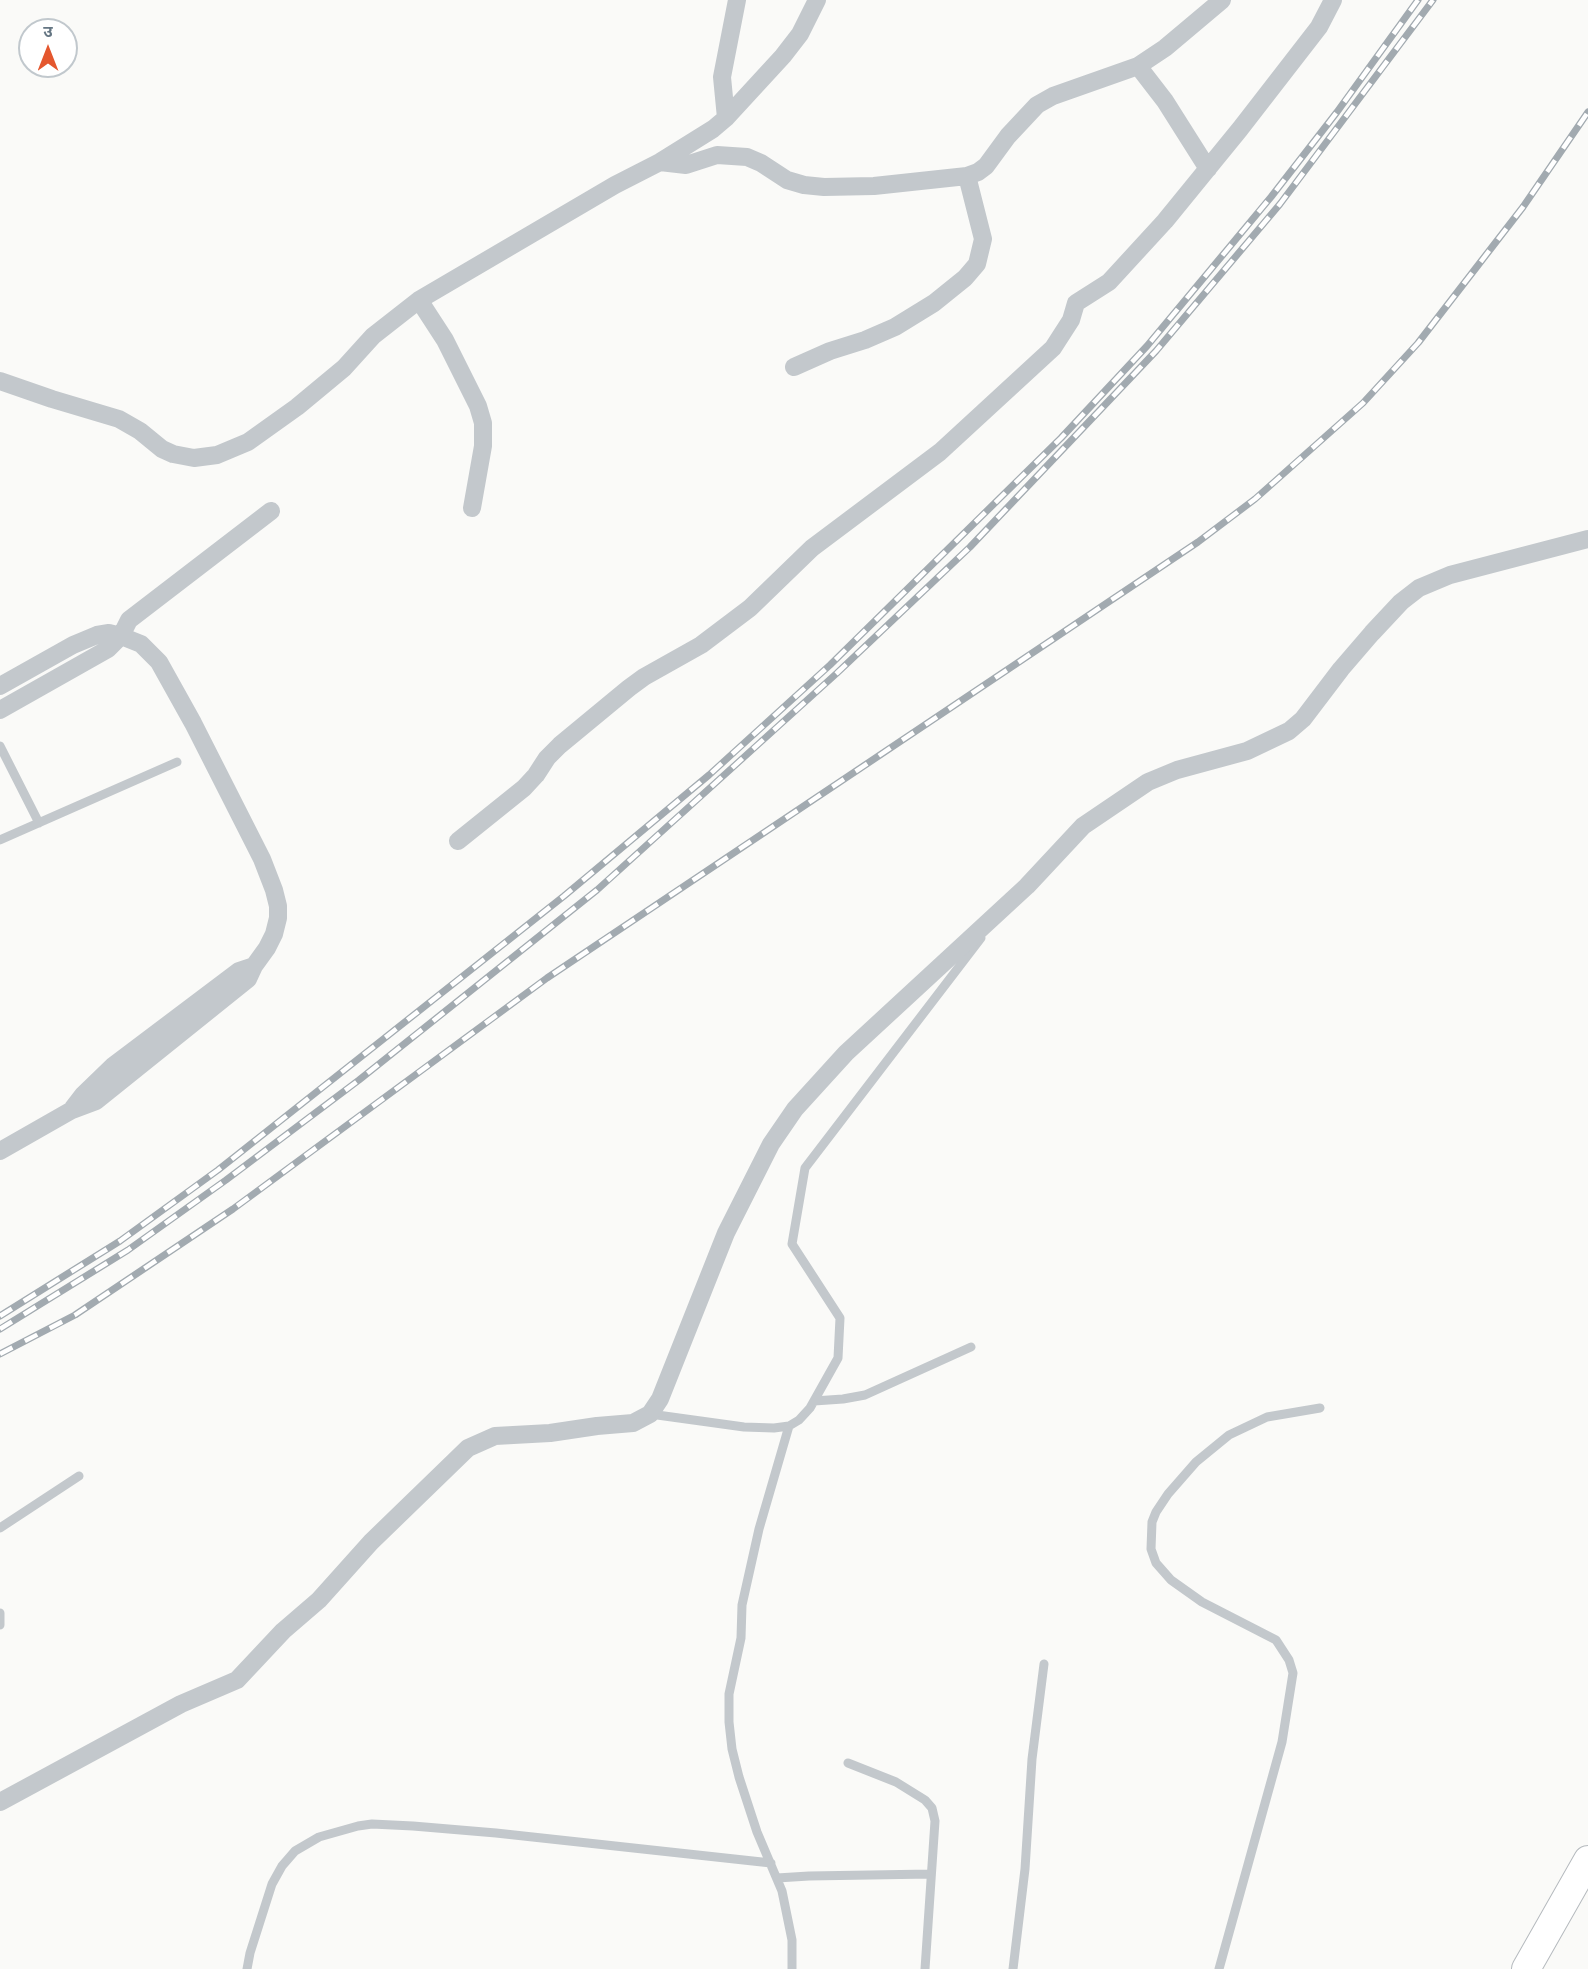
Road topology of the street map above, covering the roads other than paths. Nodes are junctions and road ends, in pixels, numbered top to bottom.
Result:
1 (737, 0) edge
2 (817, 0) edge
3 (1222, 0) edge
4 (1333, 0) edge
5 (1138, 66) junction
6 (726, 118) junction
7 (660, 162) junction
8 (1208, 169) junction
9 (967, 176) junction
10 (419, 300) junction
11 (794, 367) dead end
12 (0, 381) edge
13 (472, 508) dead end
14 (271, 511) dead end
15 (1588, 539) edge
16 (122, 636) junction
17 (0, 686) edge
18 (0, 710) edge
19 (0, 746) edge
20 (177, 762) dead end
21 (39, 823) junction
22 (0, 840) edge
23 (458, 841) dead end
24 (1004, 908) junction
25 (0, 1151) edge
26 (971, 1347) dead end
27 (814, 1401) junction
28 (1320, 1408) dead end
29 (650, 1413) junction
30 (789, 1425) junction
31 (79, 1476) dead end
32 (0, 1528) edge
33 (0, 1613) edge
34 (0, 1625) edge
35 (1044, 1664) dead end
36 (849, 1762) dead end
37 (0, 1802) edge
38 (1588, 1860) edge
39 (771, 1863) junction
40 (932, 1874) junction
41 (777, 1878) junction
42 (247, 1969) edge
43 (792, 1969) edge
44 (925, 1969) edge
45 (1012, 1969) edge
46 (1219, 1969) edge
47 (1526, 1969) edge

1 - 6 street
2 - 6 street
3 - 5 street
4 - 8 street
5 - 8 street
5 - 9 street
6 - 7 street
7 - 9 street
7 - 10 street
8 - 23 street
9 - 11 street
10 - 12 street
10 - 13 street
14 - 16 street
15 - 24 street
16 - 17 street
16 - 18 street
16 - 25 street
19 - 21 lane
20 - 21 lane
21 - 22 lane
24 - 27 lane
24 - 29 street
26 - 27 lane
27 - 30 lane
28 - 46 lane
29 - 30 lane
29 - 37 street
30 - 39 lane
31 - 32 lane
33 - 34 lane
35 - 45 lane
36 - 40 lane
38 - 47 main road
39 - 41 lane
39 - 42 lane
40 - 41 lane
40 - 44 lane
41 - 43 lane

